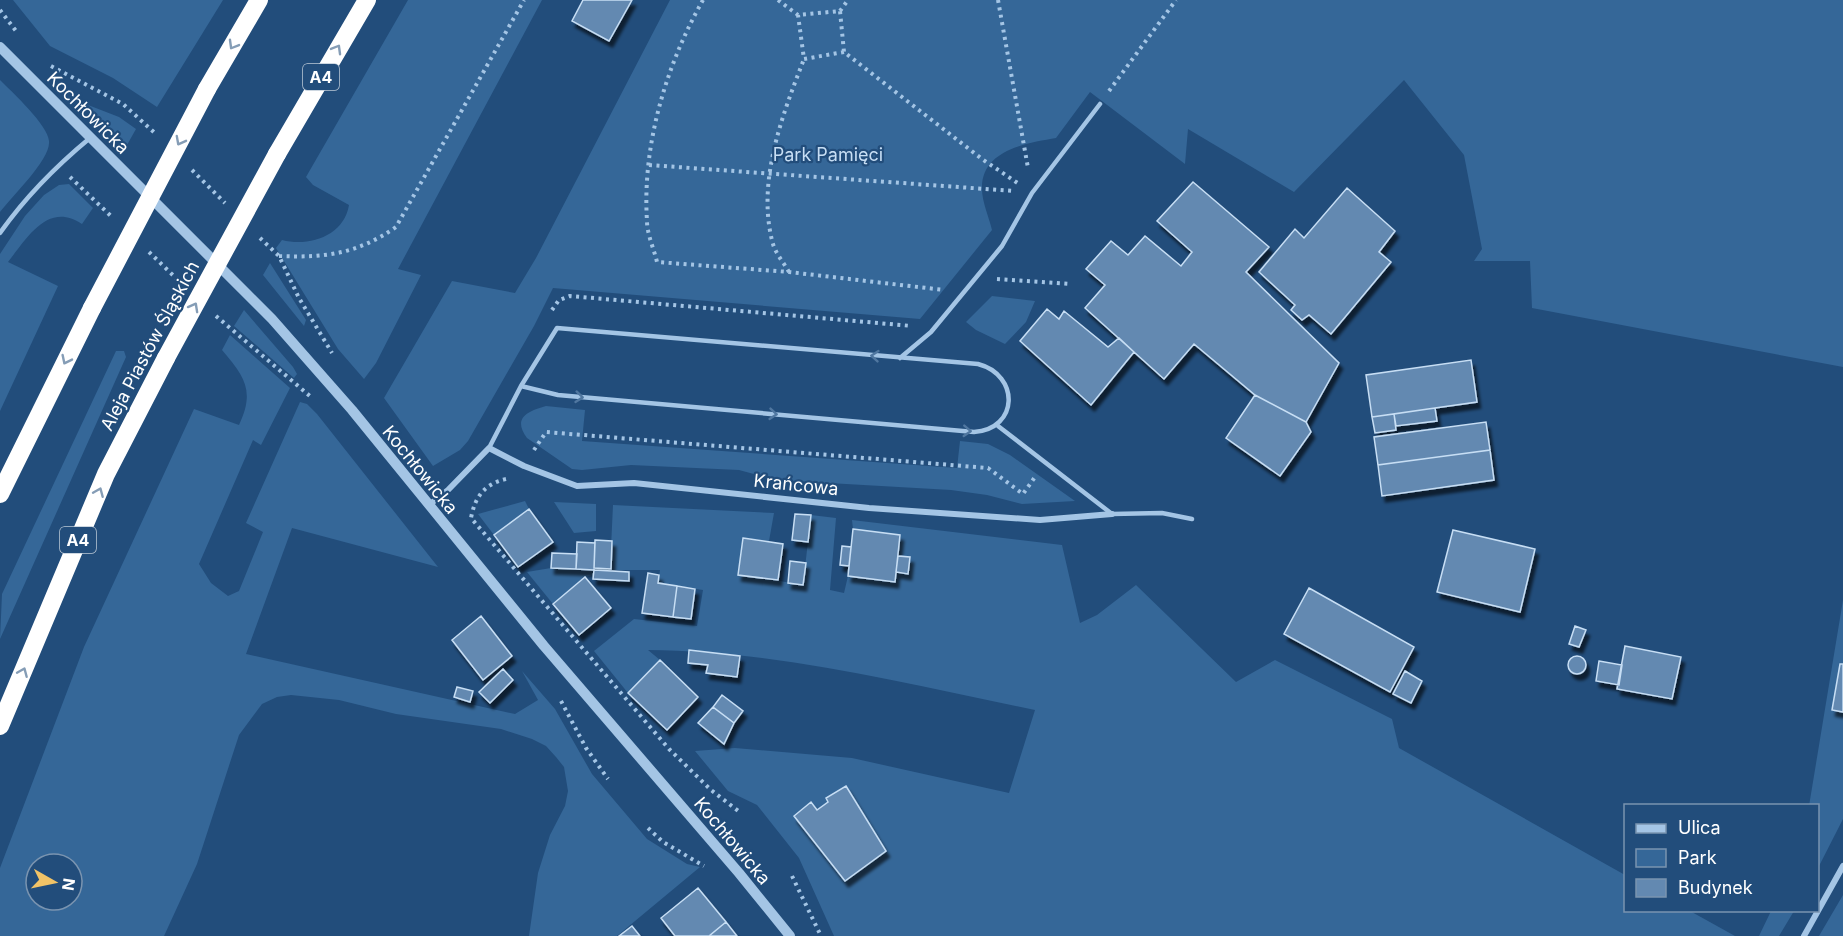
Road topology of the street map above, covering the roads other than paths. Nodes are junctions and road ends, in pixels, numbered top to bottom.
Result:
1 (259, 0) edge
2 (367, 0) edge
3 (0, 47) edge
4 (1100, 104) road end
5 (90, 138) junction
6 (0, 233) edge
7 (900, 358) junction
8 (521, 386) junction
9 (998, 426) junction
10 (489, 448) junction
11 (0, 494) edge
12 (427, 506) junction
13 (1112, 514) junction
14 (1192, 519) dead end
15 (0, 726) edge
16 (1843, 866) edge
17 (1819, 909) edge
18 (1817, 912) edge
19 (790, 936) edge
20 (1804, 936) edge

1 -> 11 highway, bridge
15 -> 2 highway, Aleja Piastów Śląskich / A4, bridge
3 - 5 street, Kochłowicka
4 - 7 lane
5 - 6 lane
5 - 12 street, Kochłowicka
7 -> 8 lane
7 - 9 lane
8 -> 9 lane
8 - 10 lane
9 - 13 lane
10 - 12 street
10 - 13 street, Krańcowa
12 - 19 street, Kochłowicka
13 - 14 lane, Krańcowa
16 - 17 street
18 - 20 street

